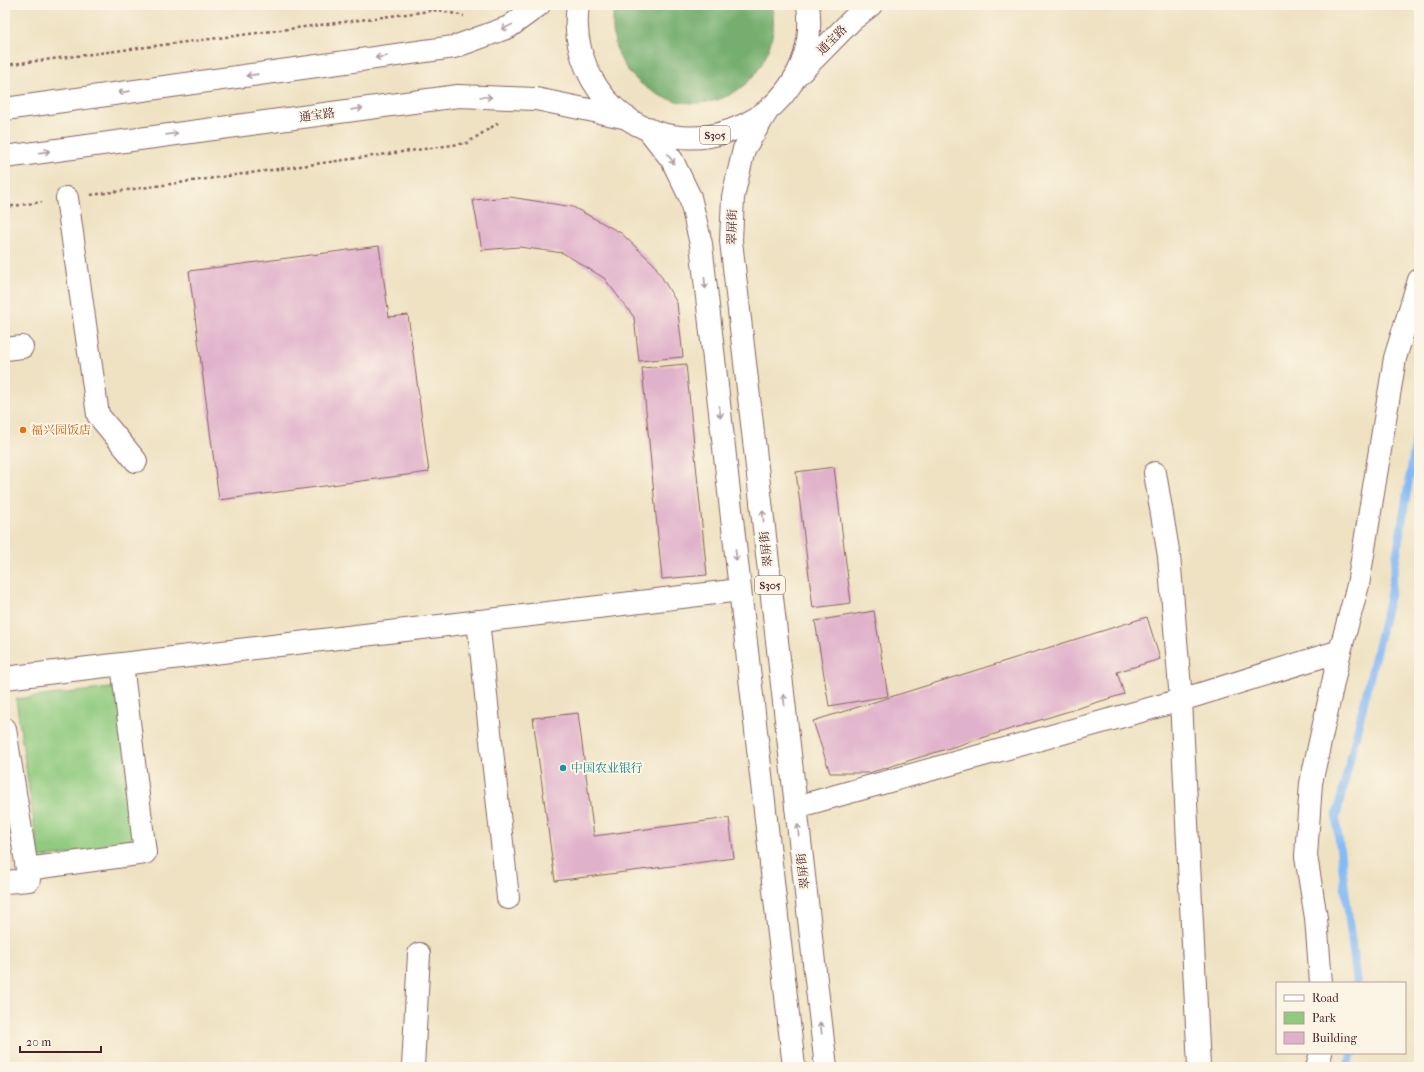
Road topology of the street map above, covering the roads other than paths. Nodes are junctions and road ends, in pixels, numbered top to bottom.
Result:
1 (539, 5) edge
2 (578, 5) edge
3 (808, 5) edge
4 (871, 5) edge
5 (796, 77) junction
6 (5, 109) edge
7 (768, 110) junction
8 (628, 118) junction
9 (647, 128) junction
10 (5, 157) edge
11 (67, 198) road end
12 (1419, 280) edge
13 (136, 461) dead end
14 (1155, 473) dead end
15 (740, 590) junction
16 (478, 621) junction
17 (1340, 651) junction
18 (122, 664) junction
19 (5, 678) edge
20 (1181, 700) junction
21 (5, 728) edge
22 (796, 807) junction
23 (27, 869) junction
24 (5, 882) edge
25 (508, 898) dead end
26 (419, 954) dead end
27 (1321, 982) edge
28 (1321, 1054) edge
29 (413, 1067) edge
30 (794, 1067) edge
31 (826, 1067) edge
32 (1200, 1067) edge
33 (1316, 1067) edge

1 -> 6 street
2 - 8 street, S305
3 - 5 street, S305
4 - 5 street, 通宝路
5 - 7 street, S305
7 - 9 street, S305
22 -> 7 street, 翠屏街 / S305
8 - 9 street, S305
10 -> 8 street, 通宝路
9 -> 15 street, S305
11 - 13 street
12 - 17 street
14 - 20 street
15 - 16 street
15 - 30 street, S305
16 - 18 street
16 - 25 street
17 - 20 street
17 - 27 street
18 - 19 street
18 - 23 street
20 - 22 street
20 - 32 street
21 - 23 street
31 -> 22 street, 翠屏街 / S305
23 - 24 street
26 - 29 street
28 - 33 street

